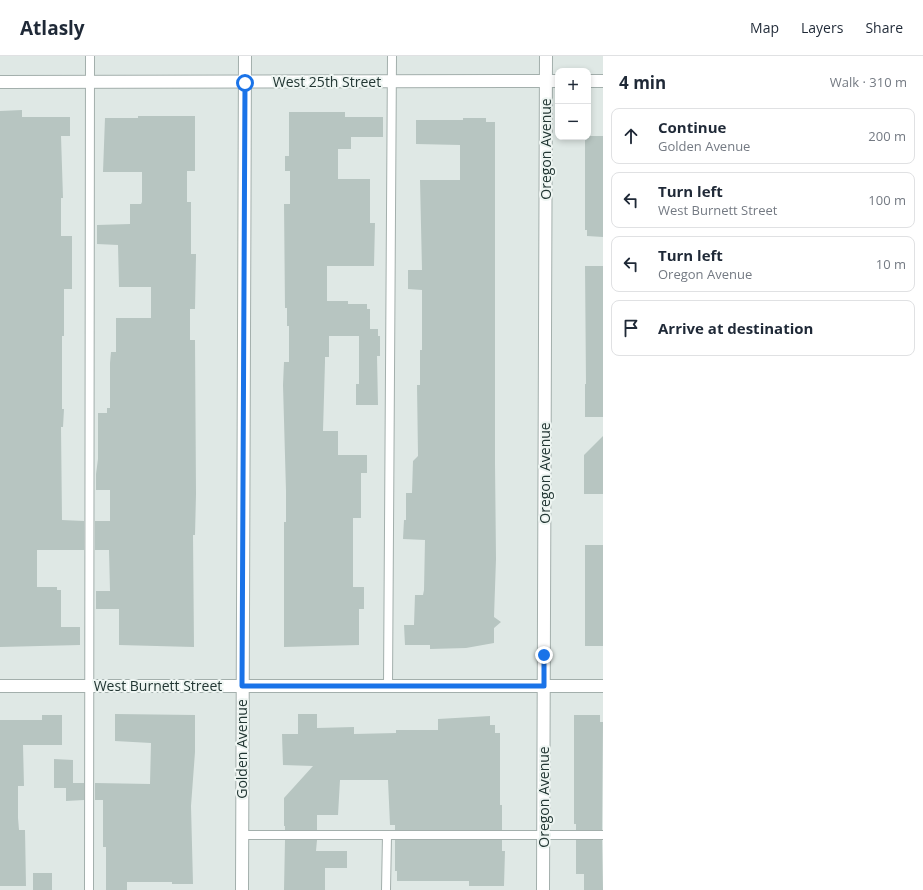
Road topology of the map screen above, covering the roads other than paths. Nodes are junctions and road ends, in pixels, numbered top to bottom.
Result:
1 (90, 56) edge
2 (245, 56) edge
3 (392, 56) edge
4 (546, 56) edge
5 (591, 81) edge
6 (603, 81) edge
7 (0, 82) edge
8 (90, 82) junction
9 (392, 82) junction
10 (552, 82) edge
11 (245, 83) junction
12 (0, 686) edge
13 (89, 686) junction
14 (242, 686) junction
15 (388, 686) junction
16 (544, 686) junction
17 (603, 686) edge
18 (242, 835) junction
19 (387, 835) junction
20 (544, 835) junction
21 (603, 835) edge
22 (89, 890) edge
23 (242, 890) edge
24 (386, 890) edge
25 (543, 890) edge

1 - 8 lane
2 - 11 street, Golden Avenue
3 - 9 lane
4 - 10 street, Oregon Avenue
5 - 6 street
7 - 8 street, West 25th Street
8 - 11 street, West 25th Street
8 - 13 lane
9 - 10 street, West 25th Street
9 - 11 street, West 25th Street
9 - 15 lane
10 - 16 street, Oregon Avenue
11 - 14 street, Golden Avenue
12 - 13 street, West Burnett Street
13 - 14 street, West Burnett Street
13 - 22 lane
14 - 15 street, West Burnett Street
14 - 18 street, Golden Avenue
15 - 16 street, West Burnett Street
16 - 17 street, West Burnett Street
16 - 20 street, Oregon Avenue
18 - 19 lane
18 - 23 street, Golden Avenue
19 - 20 lane
19 - 24 lane
20 - 21 lane
20 - 25 street, Oregon Avenue

